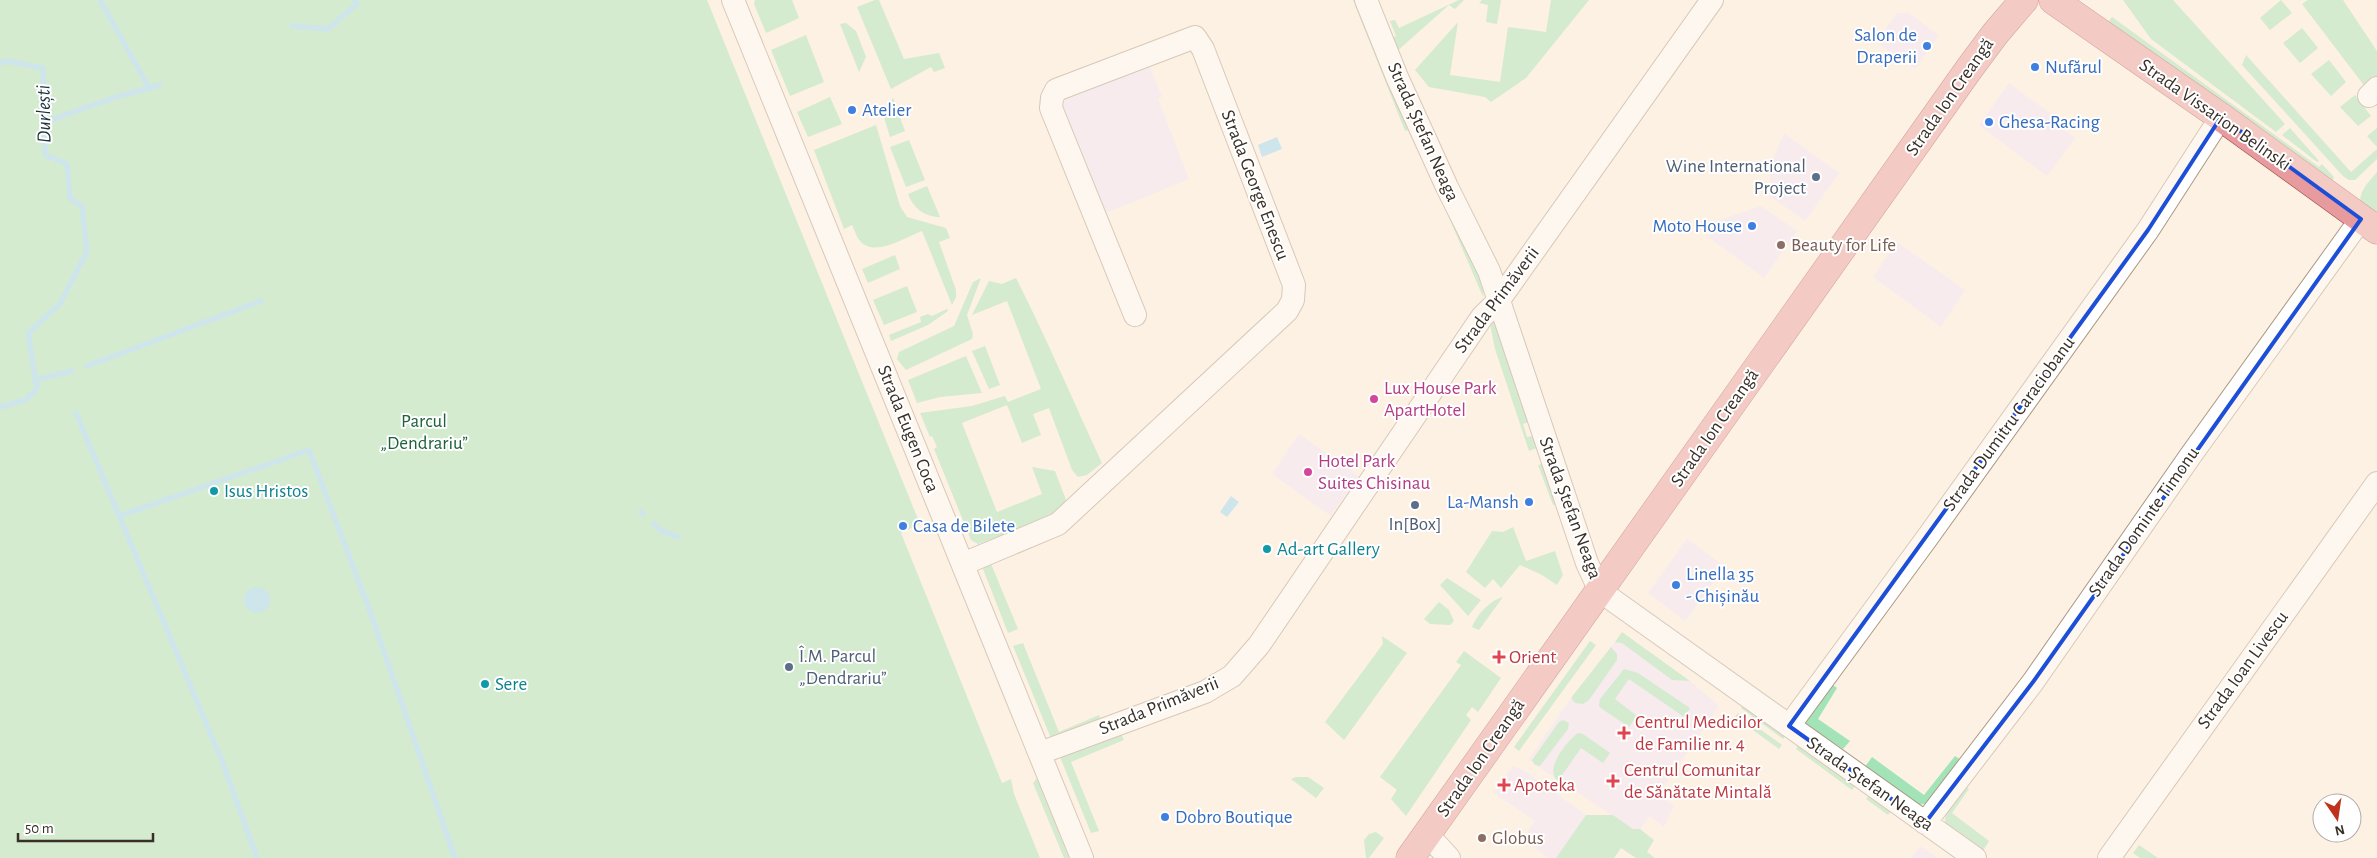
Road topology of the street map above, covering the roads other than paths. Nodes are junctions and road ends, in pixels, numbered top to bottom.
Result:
1 (732, 0) edge
2 (1366, 0) edge
3 (1712, 0) edge
4 (2024, 0) edge
5 (2053, 0) edge
6 (2221, 117) junction
7 (2369, 224) edge
8 (1499, 300) junction
9 (1134, 314) dead end
10 (2377, 483) edge
11 (963, 564) junction
12 (1600, 590) junction
13 (1789, 726) junction
14 (1040, 753) junction
15 (1925, 823) junction
16 (1427, 834) junction
17 (1082, 858) edge
18 (1410, 858) edge
19 (1449, 858) edge
20 (1975, 858) edge
21 (2109, 858) edge

1 - 11 street, Strada Eugen Coca
2 - 8 street, Strada Ștefan Neaga
3 - 8 street, Strada Primăverii
4 - 12 main road, Strada Ion Creangă
5 - 6 main road, Strada Vissarion Belinski
6 - 7 main road, Strada Vissarion Belinski
6 - 13 street, Strada Dumitru Caraciobanu
7 - 15 street, Strada Dominte Timonu
8 - 12 street, Strada Ștefan Neaga
8 - 14 street, Strada Primăverii
9 - 11 street, Strada George Enescu
10 - 21 street, Strada Ioan Livescu
11 - 14 street, Strada Eugen Coca
12 - 13 street, Strada Ștefan Neaga
12 - 16 main road, Strada Ion Creangă
13 - 15 street, Strada Ștefan Neaga
14 - 17 street, Strada Eugen Coca
15 - 20 street, Strada Ștefan Neaga
16 - 18 main road, Strada Ion Creangă
16 - 19 street

